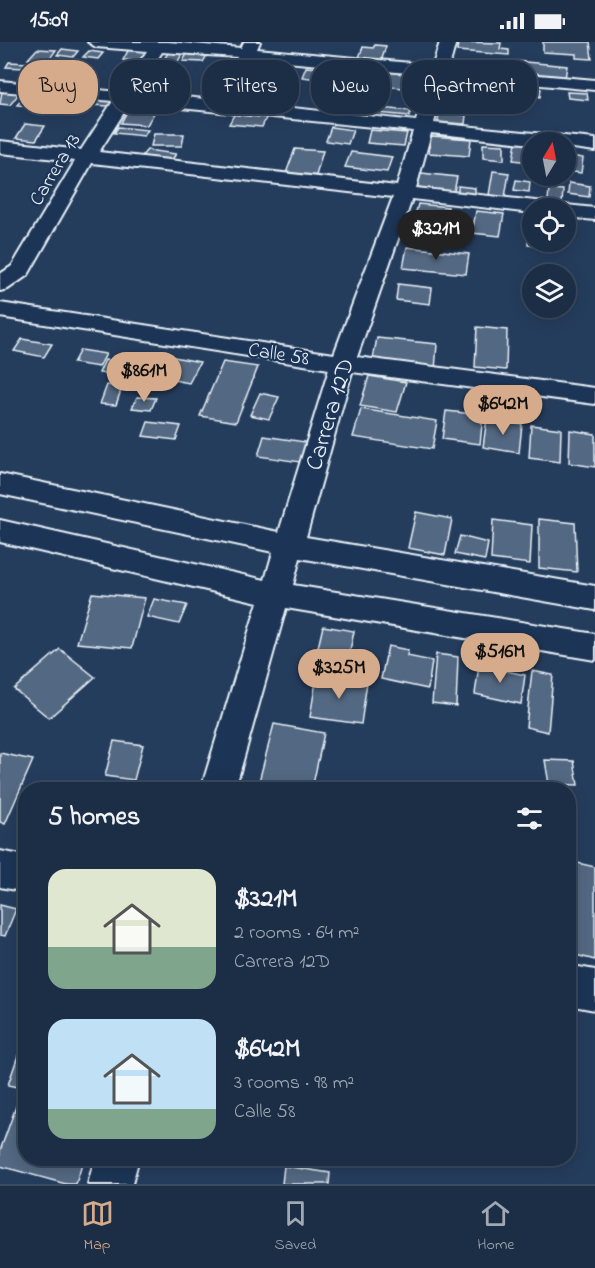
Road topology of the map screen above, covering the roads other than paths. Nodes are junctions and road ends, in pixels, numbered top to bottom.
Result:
1 (96, 42) edge
2 (448, 42) edge
3 (159, 44) edge
4 (248, 47) edge
5 (149, 60) edge
6 (442, 60) edge
7 (402, 67) edge
8 (537, 80) edge
9 (595, 85) edge
10 (0, 86) edge
11 (110, 96) edge
12 (115, 114) edge
13 (299, 114) edge
14 (427, 114) edge
15 (424, 127) junction
16 (595, 145) edge
17 (0, 147) edge
18 (87, 156) junction
19 (405, 192) junction
20 (522, 205) edge
21 (576, 212) edge
22 (595, 214) edge
23 (0, 284) edge
24 (0, 310) edge
25 (343, 363) junction
26 (595, 396) edge
27 (0, 484) edge
28 (0, 531) edge
29 (290, 545) junction
30 (276, 594) junction
31 (595, 598) edge
32 (595, 647) edge
33 (220, 782) edge
34 (0, 868) edge
35 (18, 872) edge
36 (576, 986) edge
37 (595, 990) edge
38 (115, 1166) edge
39 (110, 1184) edge

1 - 3 street
2 - 6 street, Carrera 12D
3 - 4 street
3 - 5 street, Carrera 13
4 - 7 street
8 - 9 street
10 - 11 street
12 - 18 street, Carrera 13
13 - 15 street
14 - 15 street, Carrera 12D
15 - 16 street
15 - 19 street, Carrera 12D
17 - 18 street
18 - 19 street
18 - 23 street, Carrera 13
19 - 20 street
19 - 25 street, Carrera 12D
21 - 22 street
24 - 25 street, Calle 58
25 - 26 street, Calle 58
25 - 29 street, Carrera 12D
27 - 29 street
28 - 30 street
29 - 30 street, Carrera 12D
29 - 31 street
30 - 32 street
30 - 33 street, Carrera 12D
34 - 35 street
36 - 37 street
38 - 39 street

